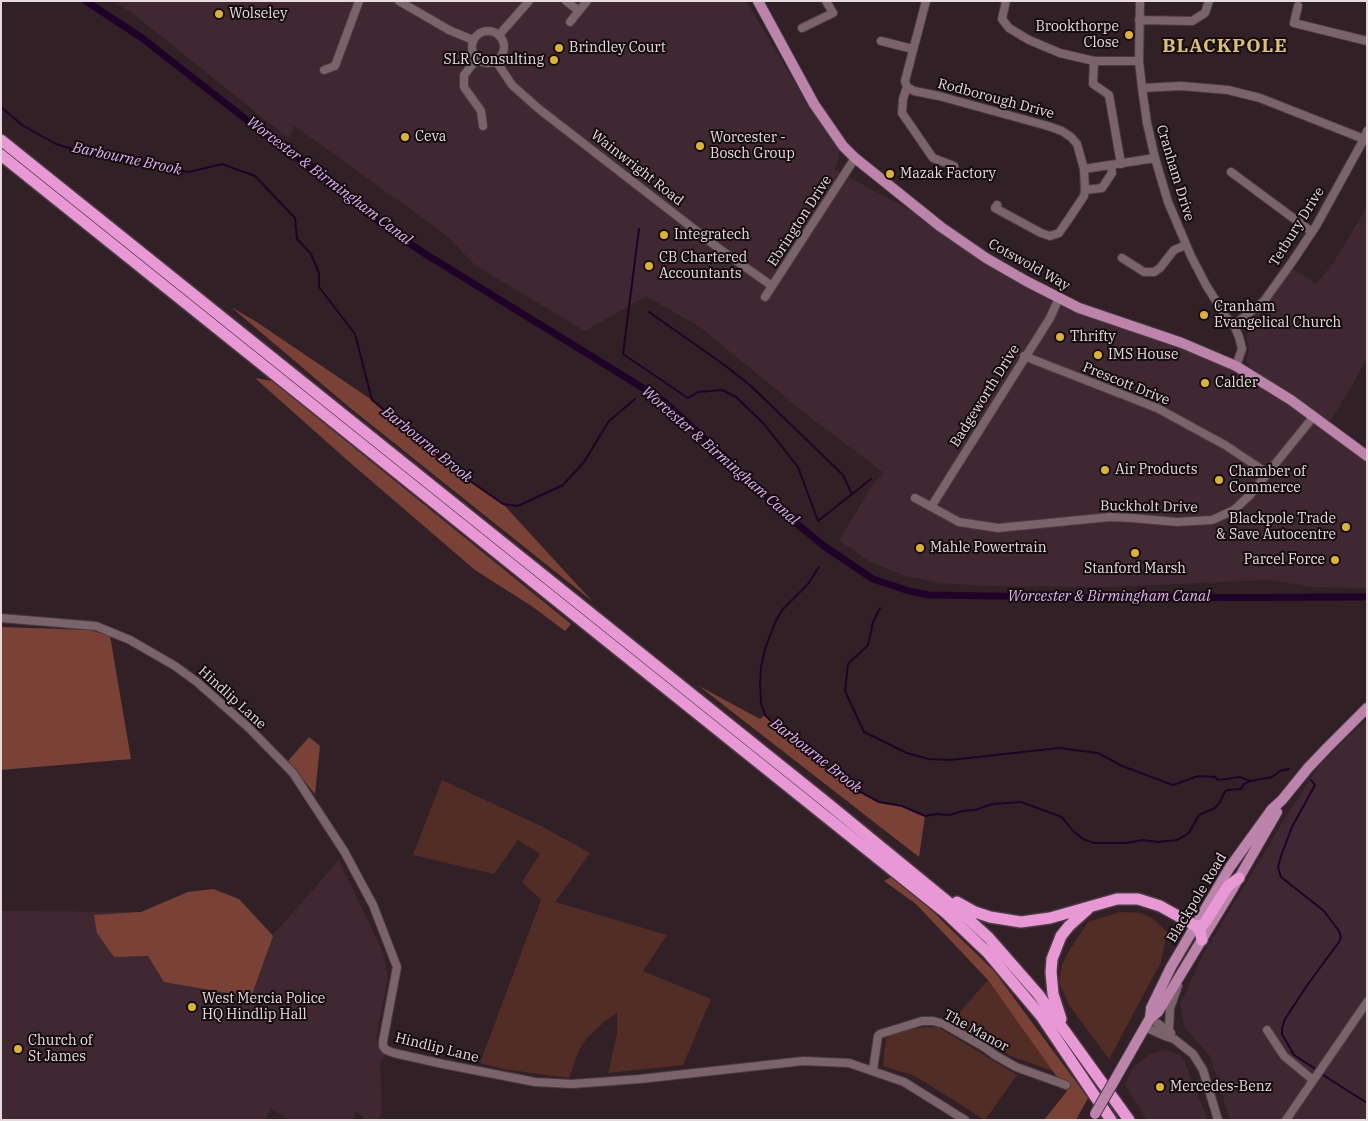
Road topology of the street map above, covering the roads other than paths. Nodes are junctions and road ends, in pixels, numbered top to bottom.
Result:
1 (359, 1) edge
2 (400, 1) edge
3 (528, 1) edge
4 (566, 1) edge
5 (587, 1) edge
6 (758, 1) edge
7 (826, 1) edge
8 (926, 1) edge
9 (1006, 1) edge
10 (1140, 1) edge
11 (1209, 1) edge
12 (1298, 6) dead end
13 (579, 11) junction
14 (1139, 20) junction
15 (570, 22) dead end
16 (802, 28) dead end
17 (499, 35) junction
18 (473, 40) junction
19 (881, 41) dead end
20 (1367, 41) edge
21 (893, 44) junction
22 (913, 49) junction
23 (890, 53) dead end
24 (477, 59) junction
25 (496, 61) junction
26 (1094, 61) junction
27 (1140, 61) junction
28 (324, 70) dead end
29 (907, 88) junction
30 (1142, 88) junction
31 (483, 126) dead end
32 (1367, 131) edge
33 (1364, 139) junction
34 (1, 140) edge
35 (1, 155) edge
36 (855, 158) junction
37 (1155, 158) junction
38 (1121, 164) junction
39 (1111, 165) junction
40 (954, 166) dead end
41 (1084, 169) junction
42 (1231, 172) dead end
43 (1086, 190) junction
44 (997, 204) dead end
45 (1312, 232) junction
46 (1186, 245) junction
47 (1123, 262) dead end
48 (772, 286) junction
49 (765, 297) dead end
50 (1059, 298) junction
51 (1234, 325) junction
52 (1024, 356) junction
53 (1236, 366) junction
54 (1314, 416) junction
55 (1367, 456) edge
56 (1267, 473) junction
57 (914, 498) dead end
58 (931, 507) junction
59 (1, 618) edge
60 (1367, 708) edge
61 (1282, 800) junction
62 (1239, 878) junction
63 (937, 892) junction
64 (1093, 905) junction
65 (1196, 926) junction
66 (1202, 940) junction
67 (1179, 977) junction
68 (1367, 1002) edge
69 (1148, 1022) junction
70 (1267, 1030) dead end
71 (1169, 1031) junction
72 (1065, 1032) junction
73 (1174, 1039) junction
74 (872, 1070) junction
75 (1315, 1076) junction
76 (1066, 1085) dead end
77 (1093, 1117) edge
78 (965, 1120) edge
79 (1111, 1120) edge
80 (1129, 1120) edge
81 (1218, 1120) edge
82 (1286, 1120) edge

1 - 28 street
2 - 18 street
3 - 17 street
4 - 13 street
5 - 13 street
6 - 36 main road, Cotswold Way
7 - 16 street
8 - 22 street
9 - 26 street
10 - 14 street, Cranham Drive
11 - 14 street
12 - 20 street
13 - 15 street
14 - 27 street, Cranham Drive
17 - 18 street
17 - 25 street
18 - 24 street
19 - 21 street
21 - 22 street
21 - 23 street
22 - 29 street
24 - 25 street
24 - 31 street
25 - 48 street, Wainwright Road
26 - 27 street
26 - 38 street
27 - 30 street, Cranham Drive
29 - 40 street
29 - 41 street, Rodborough Drive
30 - 33 street
30 - 37 street, Cranham Drive
32 - 33 street, Tetbury Drive
33 - 45 street, Tetbury Drive
34 - 63 highway
35 - 79 highway
36 - 48 street, Ebrington Drive
36 - 50 main road, Cotswold Way
37 - 38 street
37 - 46 street, Cranham Drive
38 - 39 street
39 - 41 street
39 - 43 street
41 - 43 street, Rodborough Drive
42 - 45 street
43 - 44 street
45 - 51 street, Tetbury Drive
46 - 47 street
46 - 51 street, Cranham Drive
48 - 49 street, Ebrington Drive
50 - 52 street, Badgeworth Drive
50 - 53 main road, Cotswold Way
51 - 53 street, Cranham Drive
52 - 56 street, Prescott Drive
52 - 58 street, Badgeworth Drive
53 - 54 main road, Cotswold Way
54 - 55 main road, Cotswold Way
54 - 56 street, Buckholt Drive
56 - 58 street, Buckholt Drive
57 - 58 street, Buckholt Drive
59 - 74 street, Hindlip Lane
60 - 61 main road, Blackpole Road
61 - 62 main road, Blackpole Road
61 - 65 main road, Blackpole Road
62 - 65 highway
62 - 66 main road, Blackpole Road
63 - 64 highway
63 - 72 highway
64 - 65 highway
64 - 72 highway
65 - 66 highway
65 - 69 main road, Blackpole Road
66 - 67 main road, Blackpole Road
67 - 69 main road, Blackpole Road
67 - 71 street
68 - 75 street
69 - 71 street
69 - 73 street
69 - 77 main road, Blackpole Road, bridge
70 - 75 street
71 - 73 street
72 - 80 highway
73 - 81 street
74 - 76 street, The Manor
74 - 78 street, Hindlip Lane
75 - 82 street

